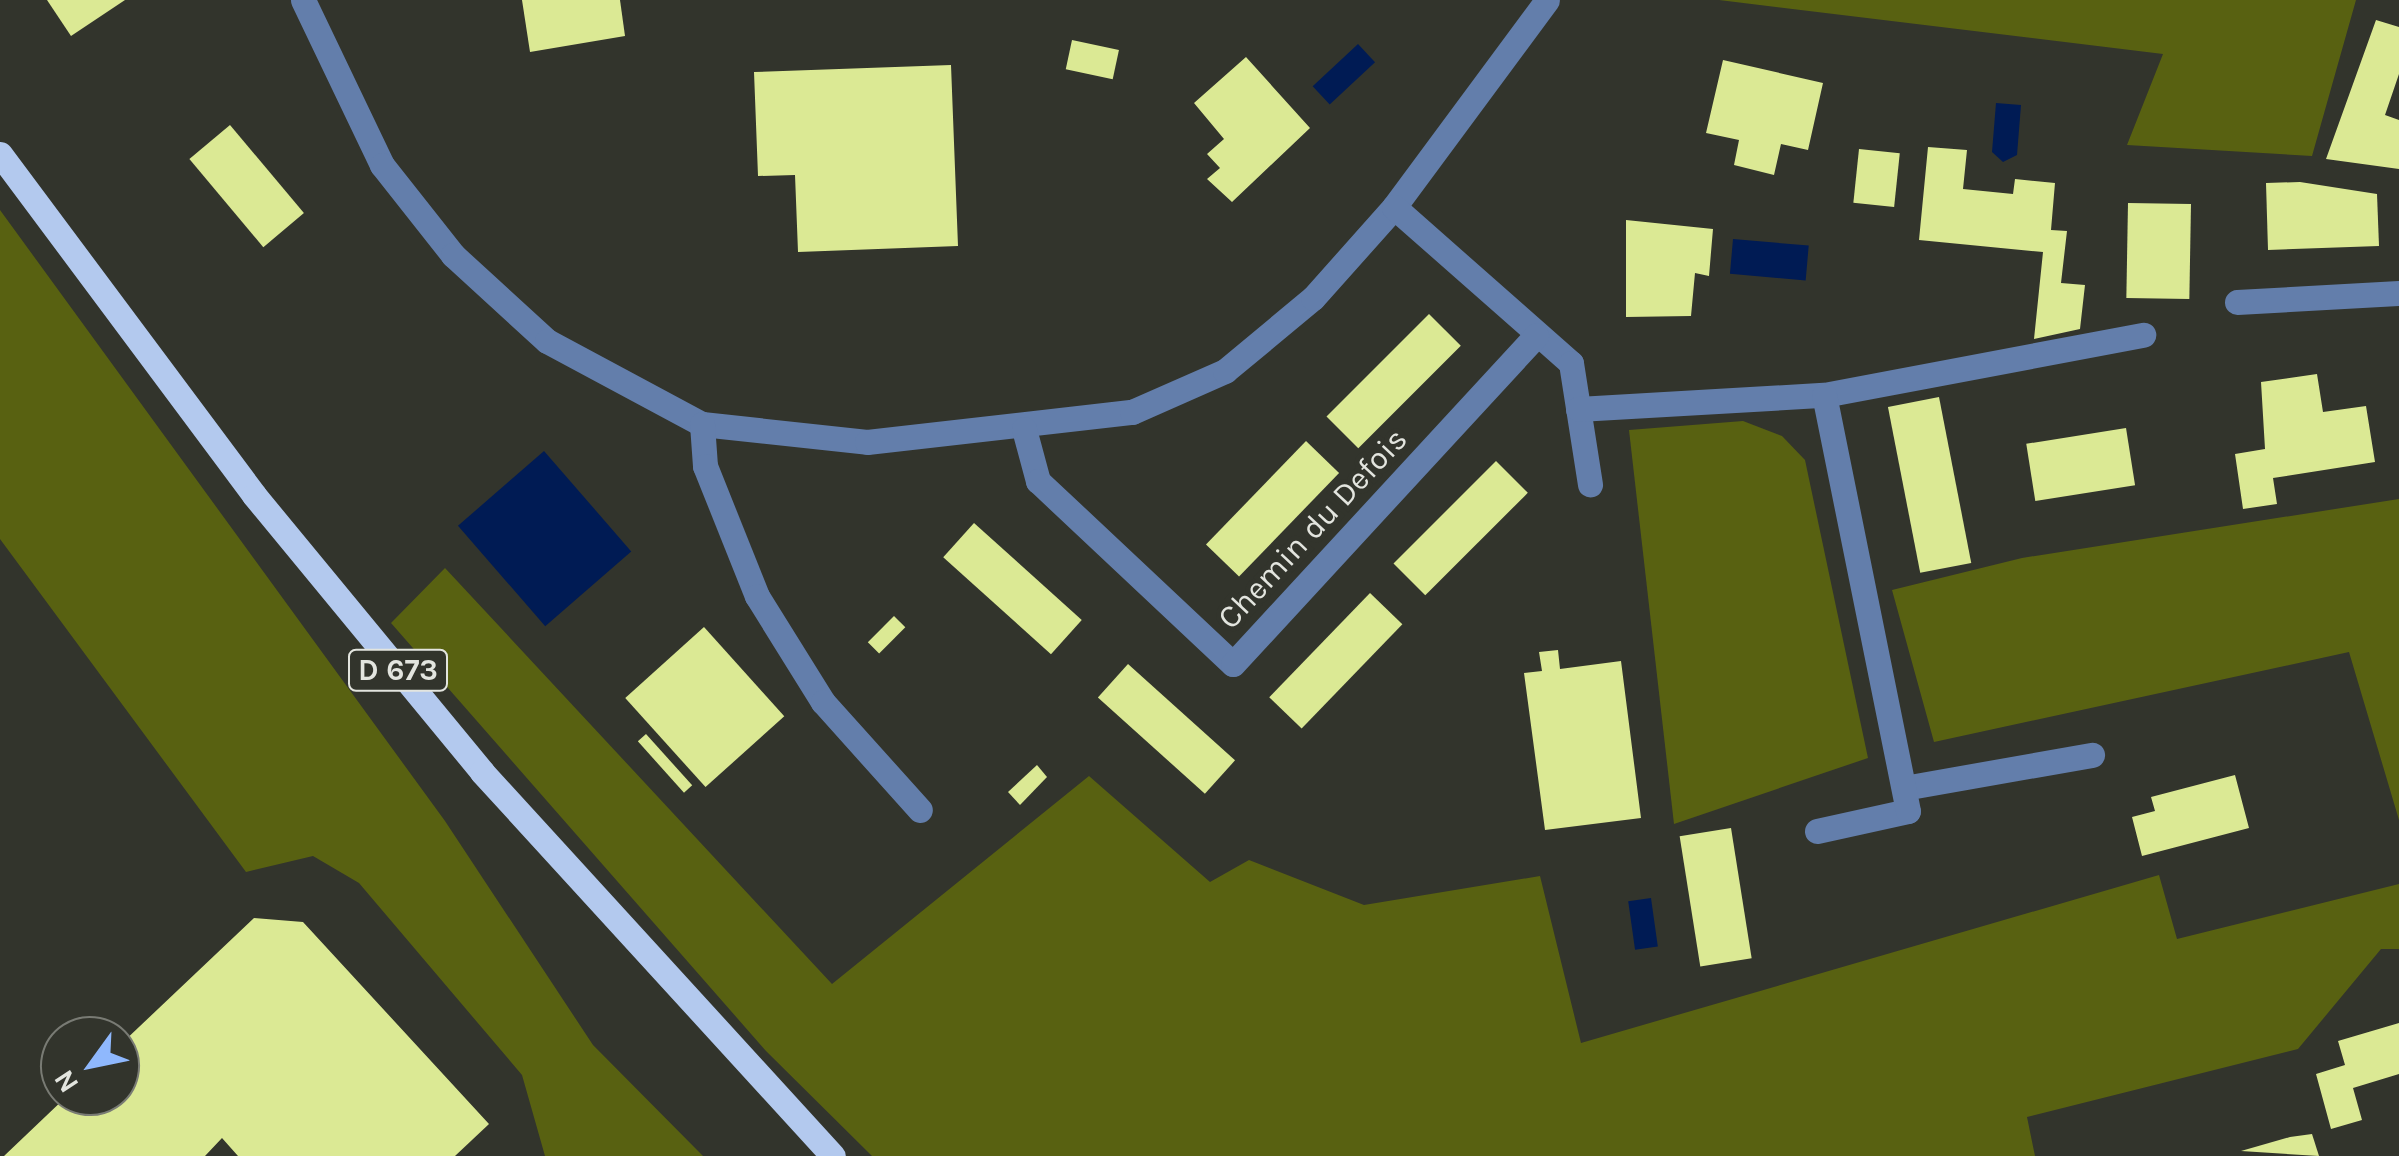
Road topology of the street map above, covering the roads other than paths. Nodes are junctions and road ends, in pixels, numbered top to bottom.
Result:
1 (303, 0) edge
2 (1547, 0) edge
3 (0, 154) edge
4 (1394, 207) junction
5 (2399, 293) edge
6 (2237, 302) dead end
7 (1536, 336) junction
8 (2143, 336) dead end
9 (1824, 395) junction
10 (1578, 409) junction
11 (702, 424) junction
12 (1024, 429) junction
13 (1590, 484) dead end
14 (2092, 755) dead end
15 (1904, 788) junction
16 (920, 810) dead end
17 (1817, 831) dead end
18 (834, 1156) edge

1 - 11 street
2 - 4 street
3 - 18 main road, D 673
4 - 7 street
4 - 12 street
5 - 6 street
7 - 10 street
7 - 12 street, Chemin du Defois
8 - 9 street
9 - 10 street
9 - 15 street
10 - 13 street
11 - 12 street
11 - 16 street
14 - 15 street
15 - 17 street

